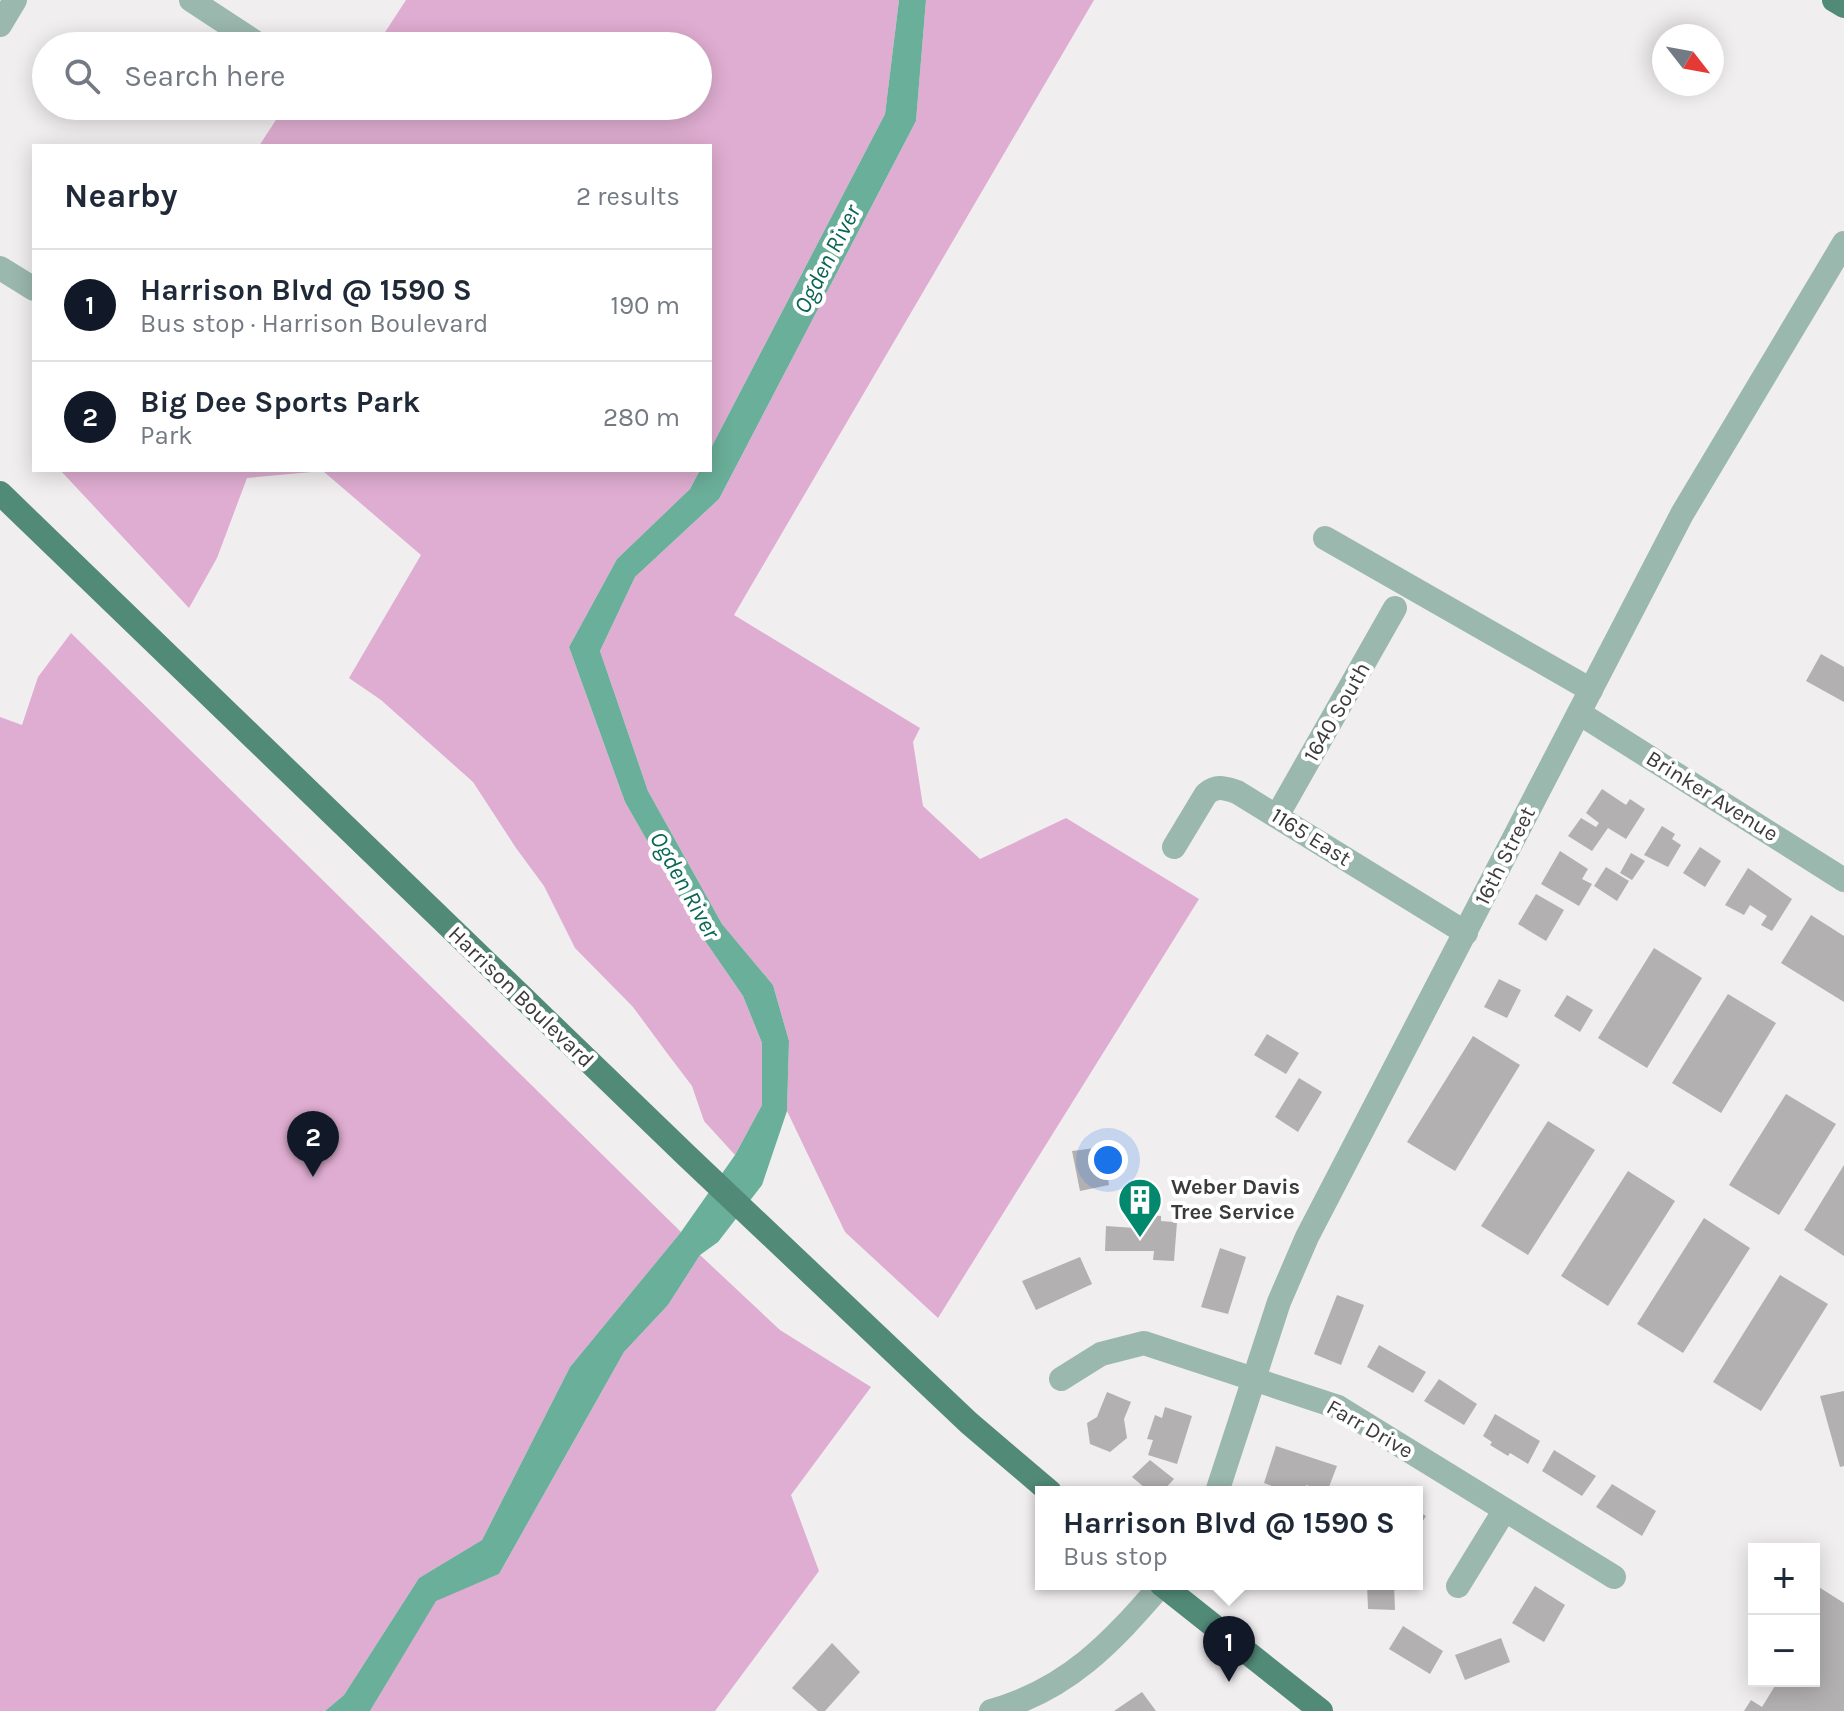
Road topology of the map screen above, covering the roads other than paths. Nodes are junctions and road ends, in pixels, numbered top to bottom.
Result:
1 (15, 0) edge
2 (191, 0) edge
3 (1834, 0) edge
4 (1844, 6) edge
5 (0, 25) edge
6 (240, 32) edge
7 (1844, 243) edge
8 (0, 268) edge
9 (32, 288) edge
10 (0, 493) edge
11 (1325, 538) dead end
12 (1395, 608) dead end
13 (1591, 690) junction
14 (1579, 713) junction
15 (1277, 816) junction
16 (1174, 847) dead end
17 (1844, 880) edge
18 (1466, 933) junction
19 (1255, 1378) junction
20 (1061, 1379) dead end
21 (1043, 1486) edge
22 (1219, 1486) edge
23 (1504, 1511) junction
24 (1614, 1577) dead end
25 (1458, 1586) dead end
26 (1156, 1590) edge
27 (1170, 1590) edge
28 (996, 1710) edge
29 (1321, 1711) edge

1 - 5 street
2 - 6 street
3 - 4 main road
7 - 13 street, 16th Street
8 - 9 street
10 - 21 main road, Harrison Boulevard
11 - 13 street
12 - 15 street, 1640 South
13 - 14 street, 16th Street
14 - 17 street, Brinker Avenue
14 - 18 street, 16th Street
15 - 16 street, 1165 East
15 - 18 street, 1165 East
18 - 19 street, 16th Street
19 - 20 street, Farr Drive
19 - 22 street, 16th Street
19 - 23 street, Farr Drive
23 - 24 street, Farr Drive
23 - 25 street
26 - 28 street
27 - 29 main road

